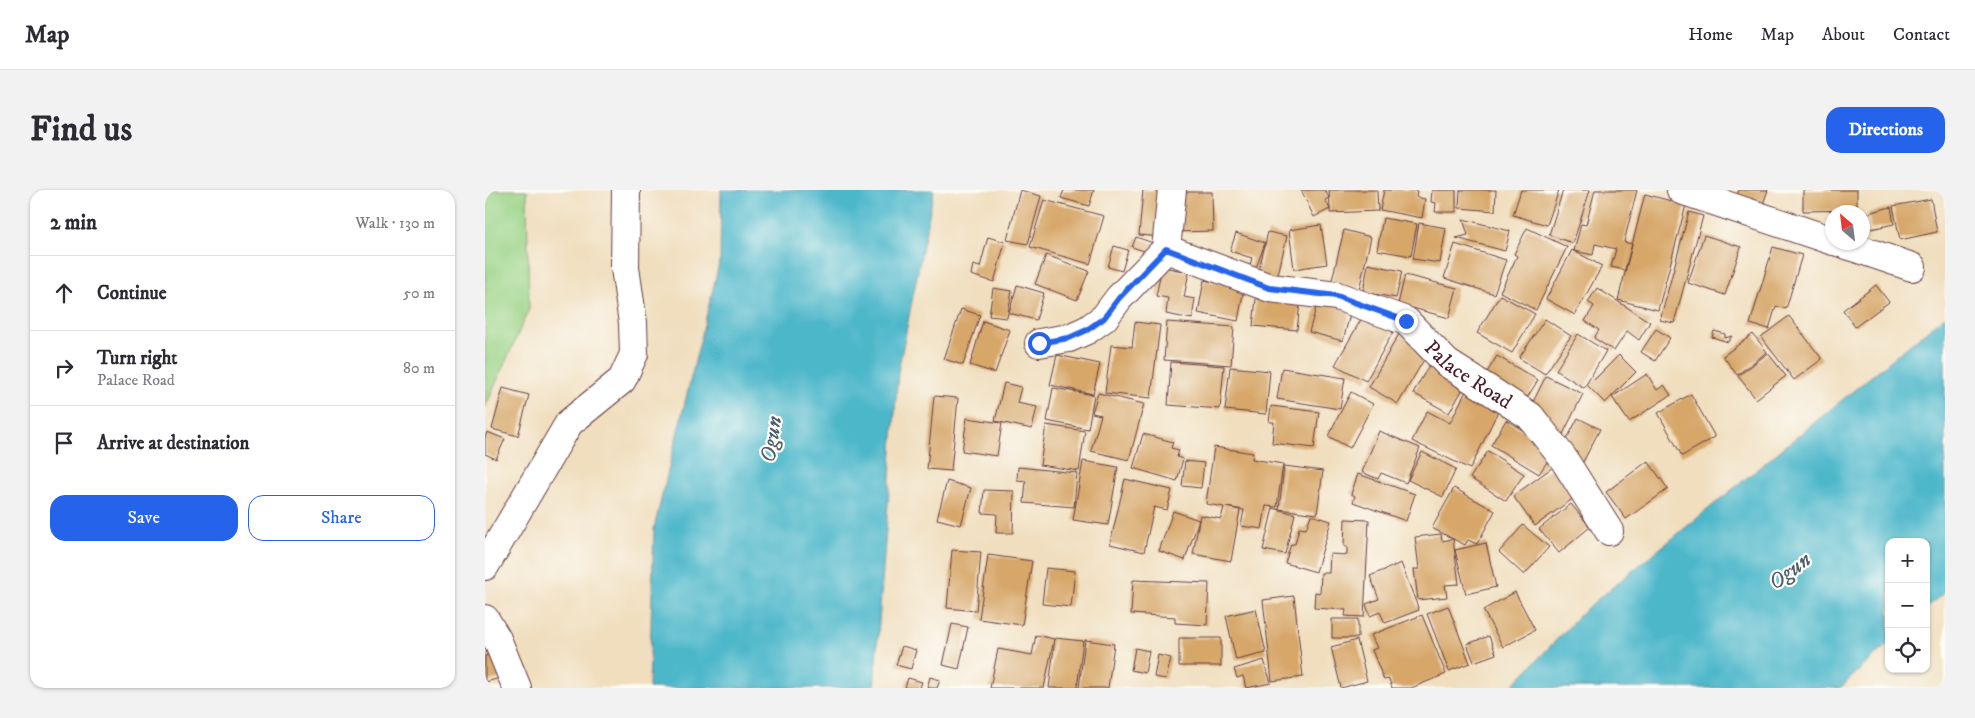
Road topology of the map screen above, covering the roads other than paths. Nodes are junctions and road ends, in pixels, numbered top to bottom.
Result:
1 (626, 190) edge
2 (1172, 190) edge
3 (1681, 190) edge
4 (1825, 237) edge
5 (1166, 249) junction
6 (1862, 250) edge
7 (1912, 267) dead end
8 (1039, 343) dead end
9 (1609, 531) dead end
10 (485, 566) edge
11 (485, 619) edge
12 (517, 688) edge

1 - 10 street
2 - 5 street
3 - 4 street
5 - 8 street
5 - 9 street, Palace Road
6 - 7 street
11 - 12 street

